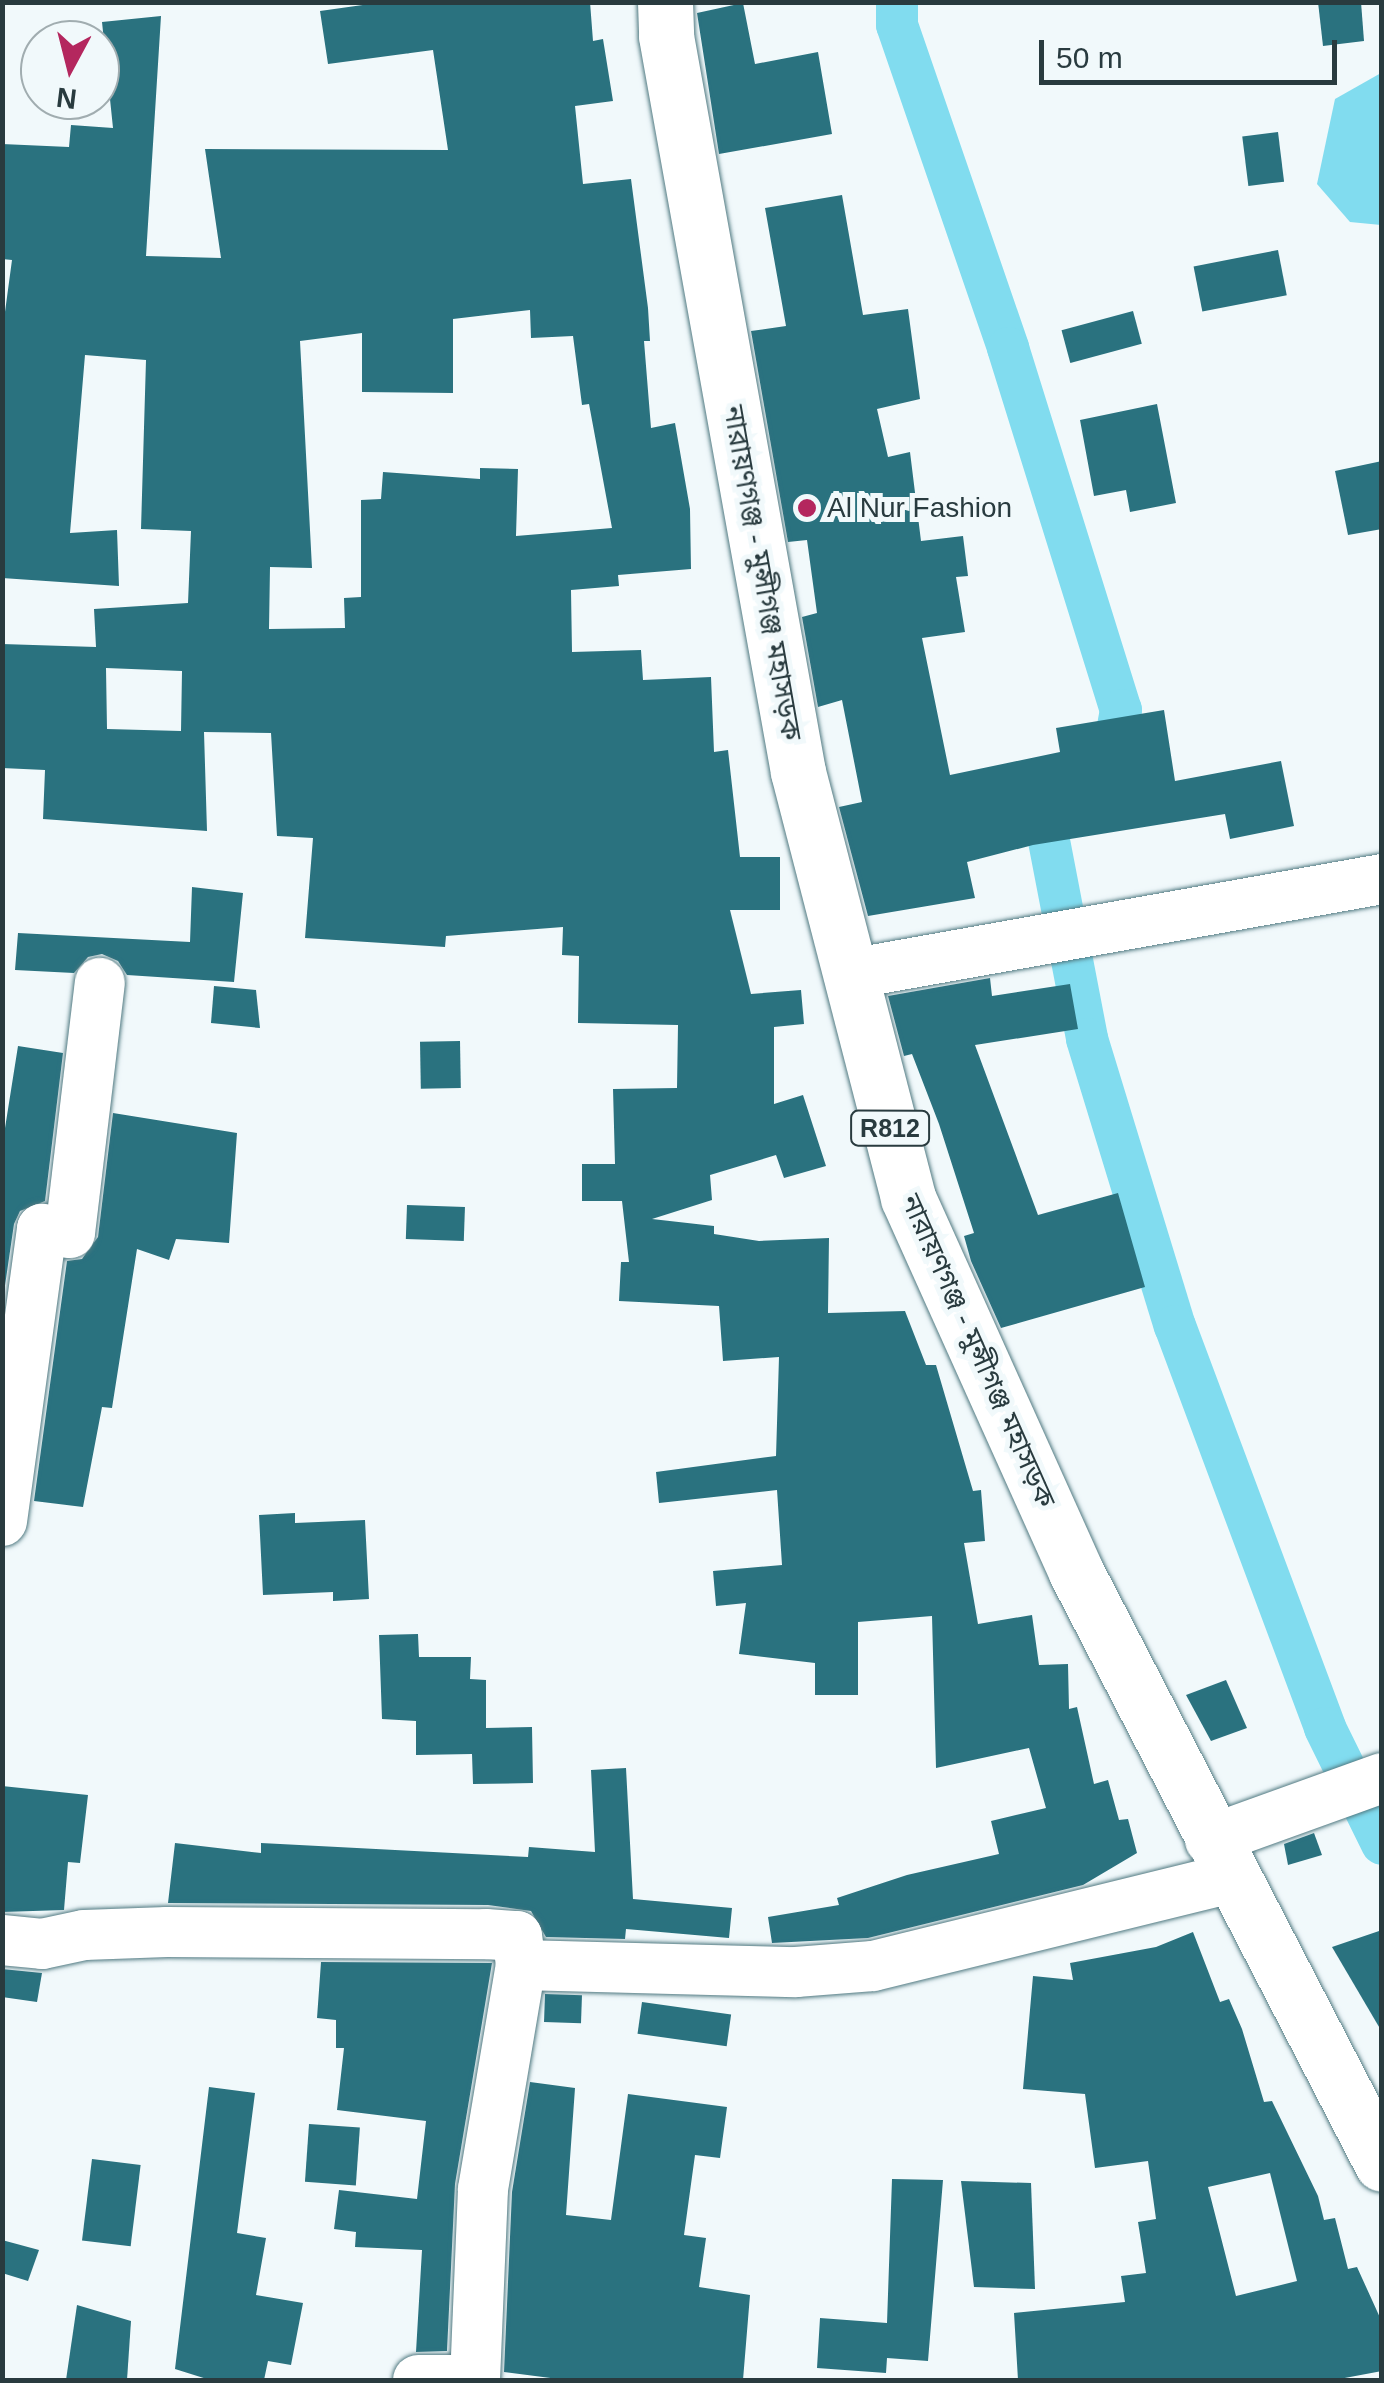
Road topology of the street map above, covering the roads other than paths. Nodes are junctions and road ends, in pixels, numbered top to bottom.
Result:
1 (666, 2) edge
2 (1382, 879) edge
3 (850, 974) junction
4 (100, 983) dead end
5 (2, 1521) edge
6 (1382, 1778) edge
7 (1221, 1859) junction
8 (2, 1940) edge
9 (522, 1965) junction
10 (1382, 2164) edge
11 (418, 2380) edge
12 (472, 2380) edge

1 - 3 main road, নারায়ণগঞ্জ - মুন্সীগঞ্জ মহাসড়ক / R812
2 - 3 street
3 - 7 main road, নারায়ণগঞ্জ - মুন্সীগঞ্জ মহাসড়ক / R812
4 - 5 street
6 - 7 street
7 - 9 street
7 - 10 main road, নারায়ণগঞ্জ - মুন্সীগঞ্জ মহাসড়ক / R812
8 - 9 street
9 - 12 street
11 - 12 street

